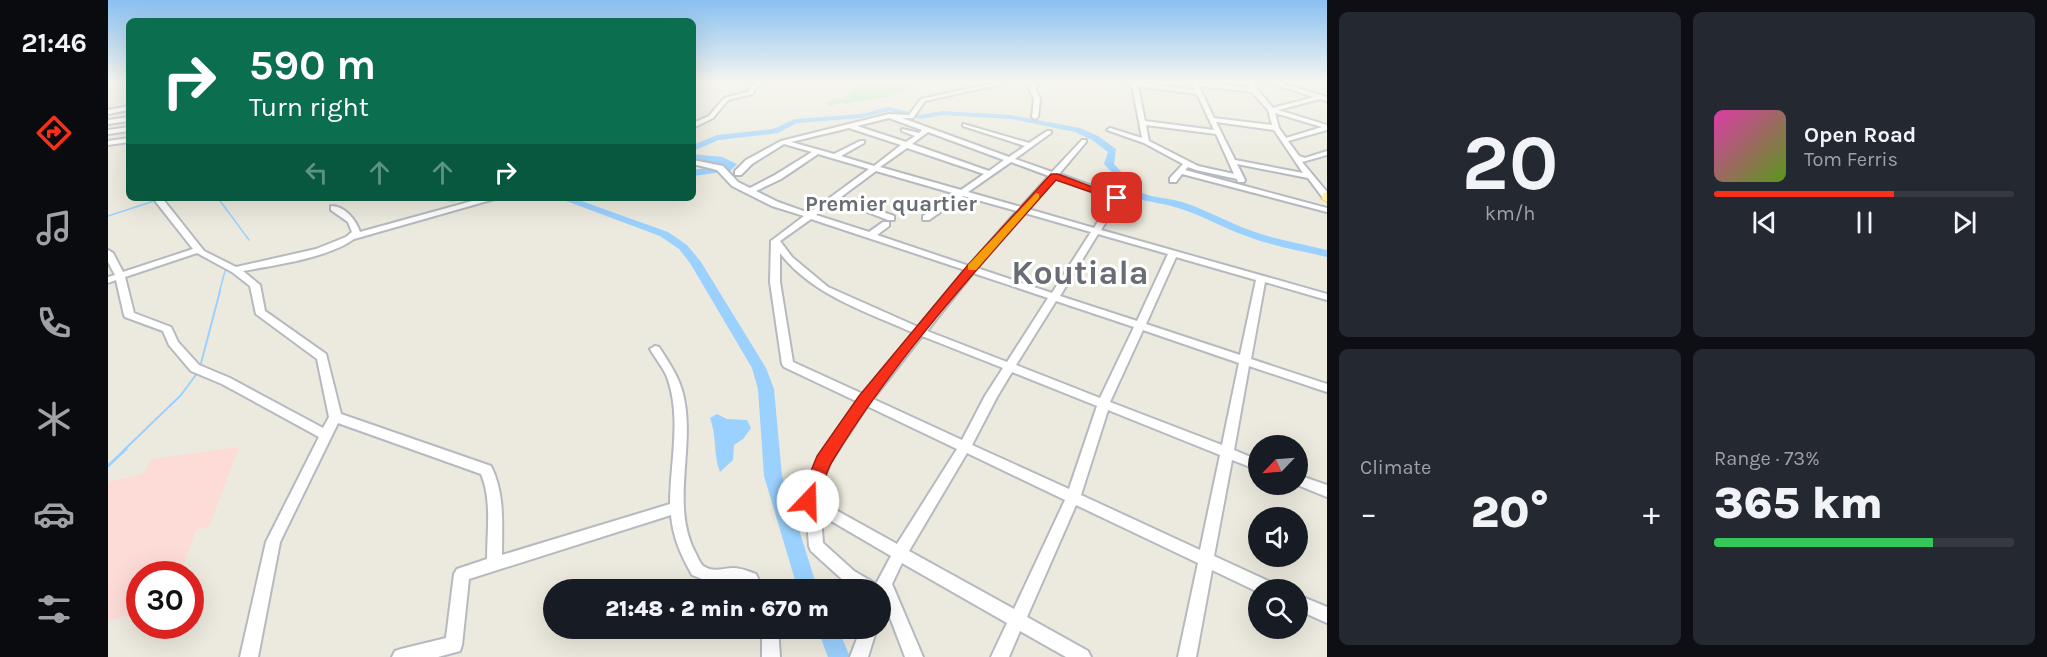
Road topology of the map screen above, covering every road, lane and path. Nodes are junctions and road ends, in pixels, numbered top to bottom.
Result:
1 (715, 113) edge
2 (914, 113) edge
3 (1035, 113) edge
4 (1140, 113) edge
5 (1208, 113) edge
6 (1272, 113) edge
7 (1279, 113) edge
8 (890, 116) junction
9 (1035, 117) dead end
10 (126, 119) edge
11 (1211, 119) junction
12 (108, 122) edge
13 (1141, 122) junction
14 (696, 124) edge
15 (965, 125) dead end
16 (850, 126) junction
17 (1276, 128) junction
18 (1327, 128) edge
19 (126, 129) edge
20 (904, 130) dead end
21 (927, 130) junction
22 (1110, 130) dead end
23 (108, 132) edge
24 (1049, 132) dead end
25 (1217, 132) junction
26 (920, 135) junction
27 (126, 140) edge
28 (1285, 140) junction
29 (1084, 141) dead end
30 (783, 142) junction
31 (862, 142) dead end
32 (1146, 142) junction
33 (108, 143) edge
34 (1030, 145) junction
35 (906, 146) junction
36 (817, 152) junction
37 (1327, 153) edge
38 (834, 156) junction
39 (1297, 158) junction
40 (1010, 160) junction
41 (1231, 161) junction
42 (696, 163) edge
43 (1187, 164) junction
44 (875, 168) junction
45 (1180, 171) junction
46 (738, 173) dead end
47 (989, 173) junction
48 (1055, 176) junction
49 (1308, 176) junction
50 (1239, 177) junction
51 (1173, 180) dead end
52 (1245, 188) junction
53 (750, 191) junction
54 (962, 193) junction
55 (1327, 196) edge
56 (835, 197) junction
57 (160, 201) edge
58 (482, 201) edge
59 (334, 208) dead end
60 (1023, 210) junction
61 (1327, 210) edge
62 (810, 216) junction
63 (926, 218) dead end
64 (1097, 231) junction
65 (354, 236) junction
66 (870, 236) junction
67 (775, 241) junction
68 (198, 250) junction
69 (1173, 252) junction
70 (108, 254) edge
71 (971, 269) junction
72 (235, 270) junction
73 (120, 276) junction
74 (1261, 278) junction
75 (108, 279) edge
76 (1055, 297) junction
77 (1327, 297) edge
78 (1141, 325) junction
79 (921, 332) junction
80 (655, 349) dead end
81 (1245, 360) junction
82 (1010, 366) junction
83 (1327, 388) edge
84 (865, 400) junction
85 (1104, 403) junction
86 (335, 417) junction
87 (325, 435) junction
88 (965, 446) junction
89 (1227, 452) junction
90 (1248, 461) edge
91 (1308, 484) edge
92 (1327, 491) edge
93 (1073, 497) junction
94 (813, 504) junction
95 (676, 508) junction
96 (899, 554) junction
97 (1206, 559) junction
98 (495, 564) junction
99 (752, 579) edge
100 (856, 579) edge
101 (884, 579) edge
102 (1248, 579) edge
103 (1308, 606) edge
104 (891, 612) edge
105 (1327, 615) edge
106 (1016, 620) junction
107 (770, 639) edge
108 (865, 639) edge
109 (249, 657) edge
110 (401, 657) edge
111 (771, 657) edge
112 (859, 657) edge
113 (914, 657) edge
114 (1000, 657) edge
115 (1082, 657) edge
116 (1187, 657) edge

1 - 14 street
2 - 8 street
3 - 9 street
4 - 13 street
5 - 11 street
6 - 17 street
7 - 18 street
8 - 16 street
8 - 21 street
10 - 12 street
11 - 17 street
11 - 25 street
13 - 25 street
13 - 32 street
15 - 34 street
16 - 30 street
16 - 35 street
17 - 28 street
18 - 28 street
19 - 23 street
20 - 26 street
21 - 26 street
21 - 40 street
22 - 32 street
24 - 34 street
25 - 41 street
26 - 35 street
27 - 33 street
28 - 39 street
29 - 48 street
30 - 36 street
30 - 46 street
31 - 38 street
32 - 43 street
34 - 40 street
35 - 44 street
35 - 47 street
36 - 38 street
36 - 53 street
37 - 39 street
38 - 44 street
39 - 49 street
40 - 47 street
40 - 48 street
41 - 49 street
41 - 50 street
42 - 53 street
43 - 45 street
43 - 50 street
44 - 54 street
44 - 56 street
45 - 51 street
45 - 52 street
47 - 54 street
48 - 60 street
48 - 64 street
49 - 55 street
50 - 52 street
52 - 61 street
53 - 62 street
54 - 60 street
54 - 63 street
56 - 62 street
56 - 66 street
57 - 68 street
58 - 65 street
59 - 65 street
60 - 64 street
60 - 71 street
62 - 66 street
62 - 67 street
64 - 69 street
64 - 76 street
65 - 72 street
66 - 71 street
67 - 79 street
67 - 84 street
68 - 72 street
68 - 73 street
69 - 74 street
69 - 78 street
70 - 73 street
71 - 76 street
71 - 79 street
72 - 86 street
73 - 75 street
73 - 87 street
74 - 77 street
74 - 81 street
76 - 78 street
76 - 82 street
78 - 81 street
78 - 85 street
79 - 82 street
79 - 84 street
80 - 95 street
81 - 83 street
81 - 89 street
82 - 85 street
82 - 88 street
84 - 88 street
84 - 94 street
85 - 89 street
85 - 93 street
86 - 87 street
86 - 98 street
87 - 109 street
88 - 93 street
88 - 96 street
89 - 90 street
89 - 97 street
91 - 92 street
93 - 97 street
93 - 106 street
94 - 96 street
94 - 100 street
95 - 98 street
95 - 99 street
96 - 101 street
96 - 106 street
97 - 102 street
97 - 116 street
98 - 110 street
103 - 105 street
104 - 113 street
106 - 114 street
106 - 115 street
107 - 111 street
108 - 112 street

